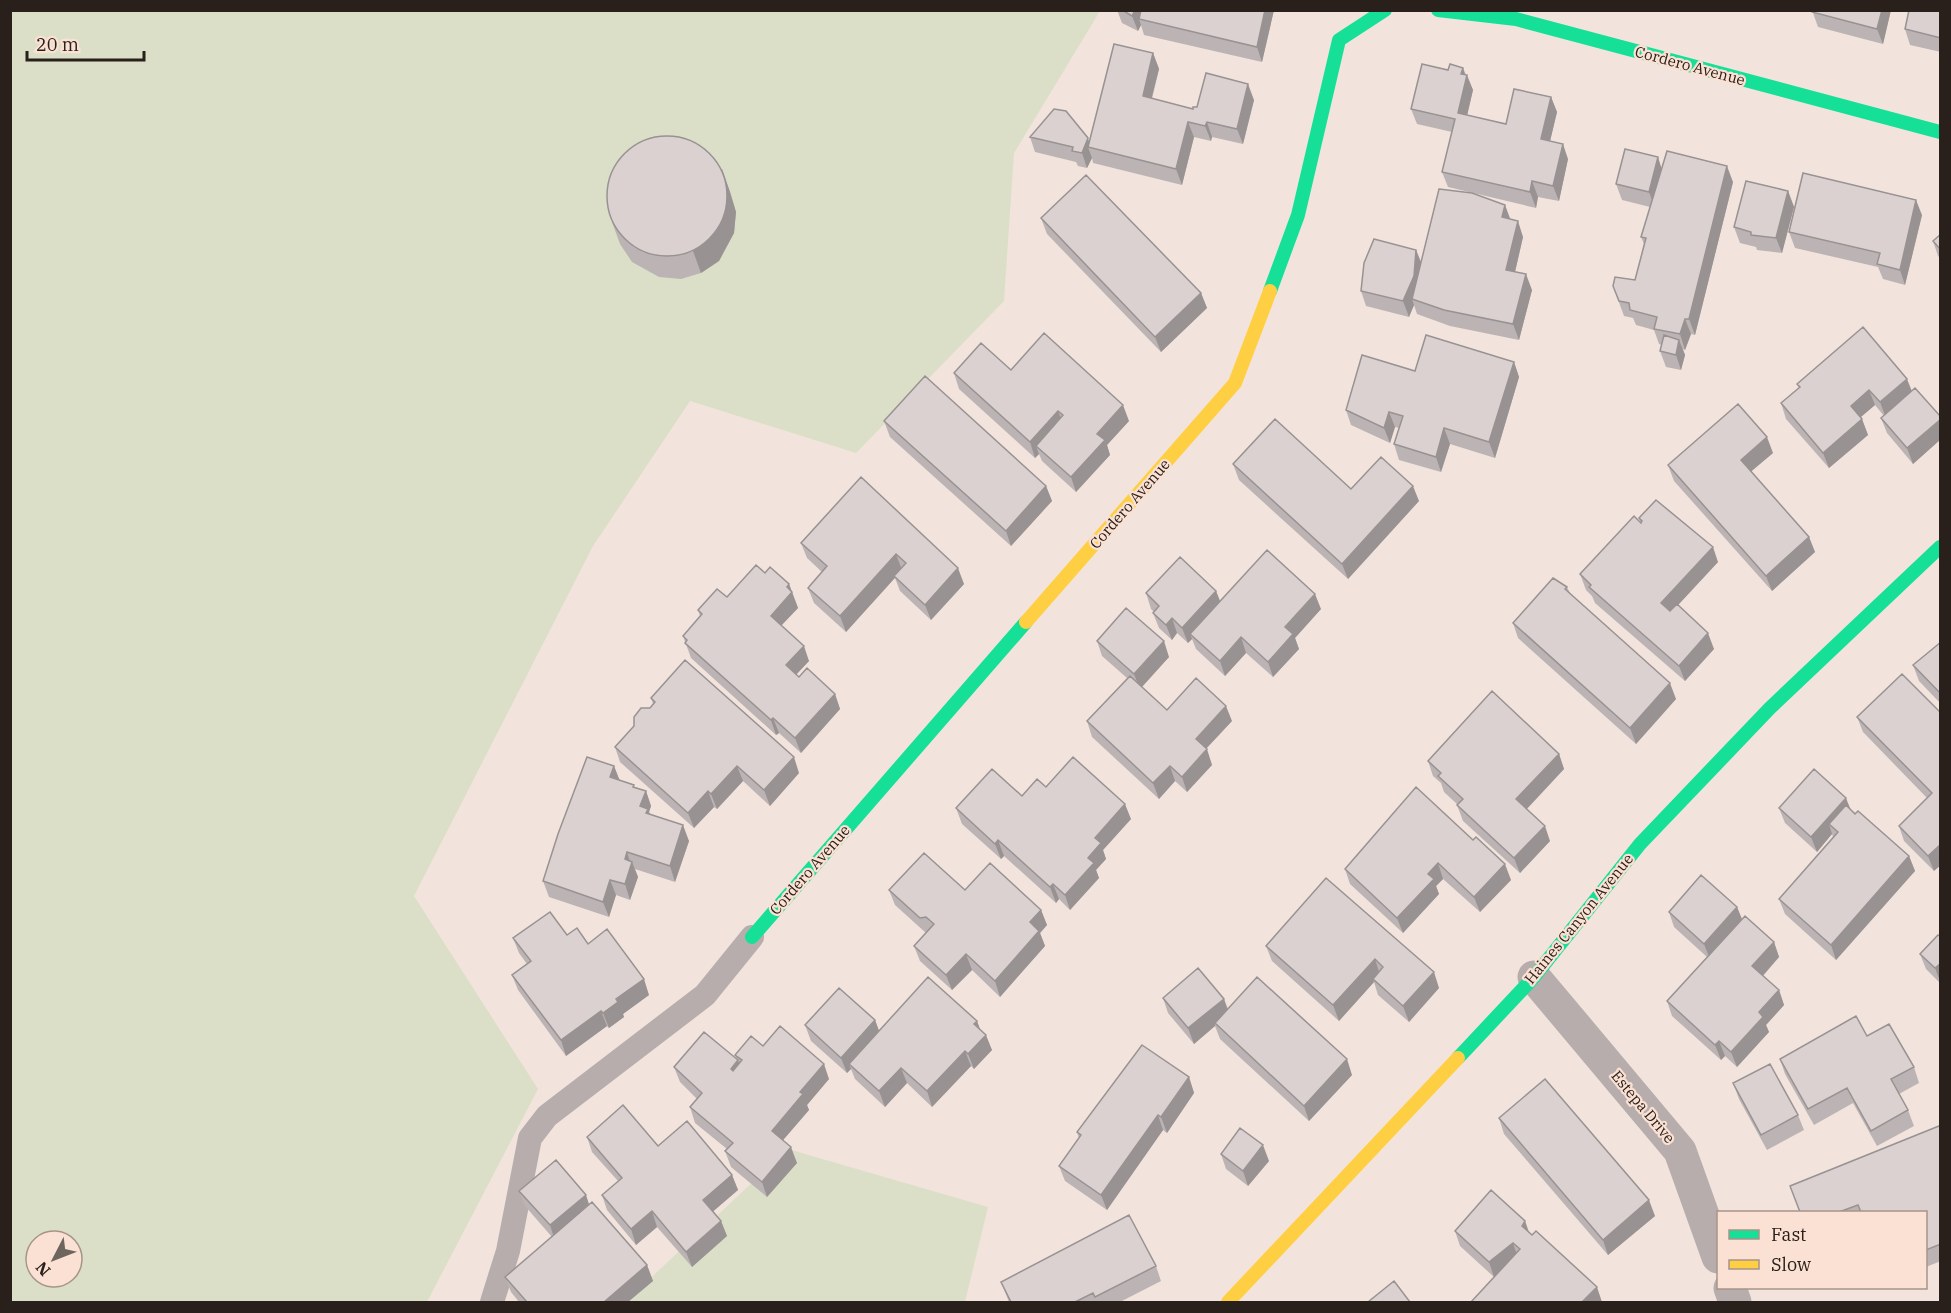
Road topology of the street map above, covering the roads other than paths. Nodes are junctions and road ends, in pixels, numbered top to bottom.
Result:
1 (1385, 10) edge
2 (1438, 10) edge
3 (1941, 132) edge
4 (1941, 547) edge
5 (752, 937) joint
6 (1534, 977) junction
7 (1717, 1252) edge
8 (492, 1302) edge
9 (1228, 1302) edge

1 - 5 street, Cordero Avenue
2 - 3 street, Cordero Avenue
4 - 6 street, Haines Canyon Avenue
5 - 8 lane
6 - 7 street, Estepa Drive
6 - 9 street, Haines Canyon Avenue

